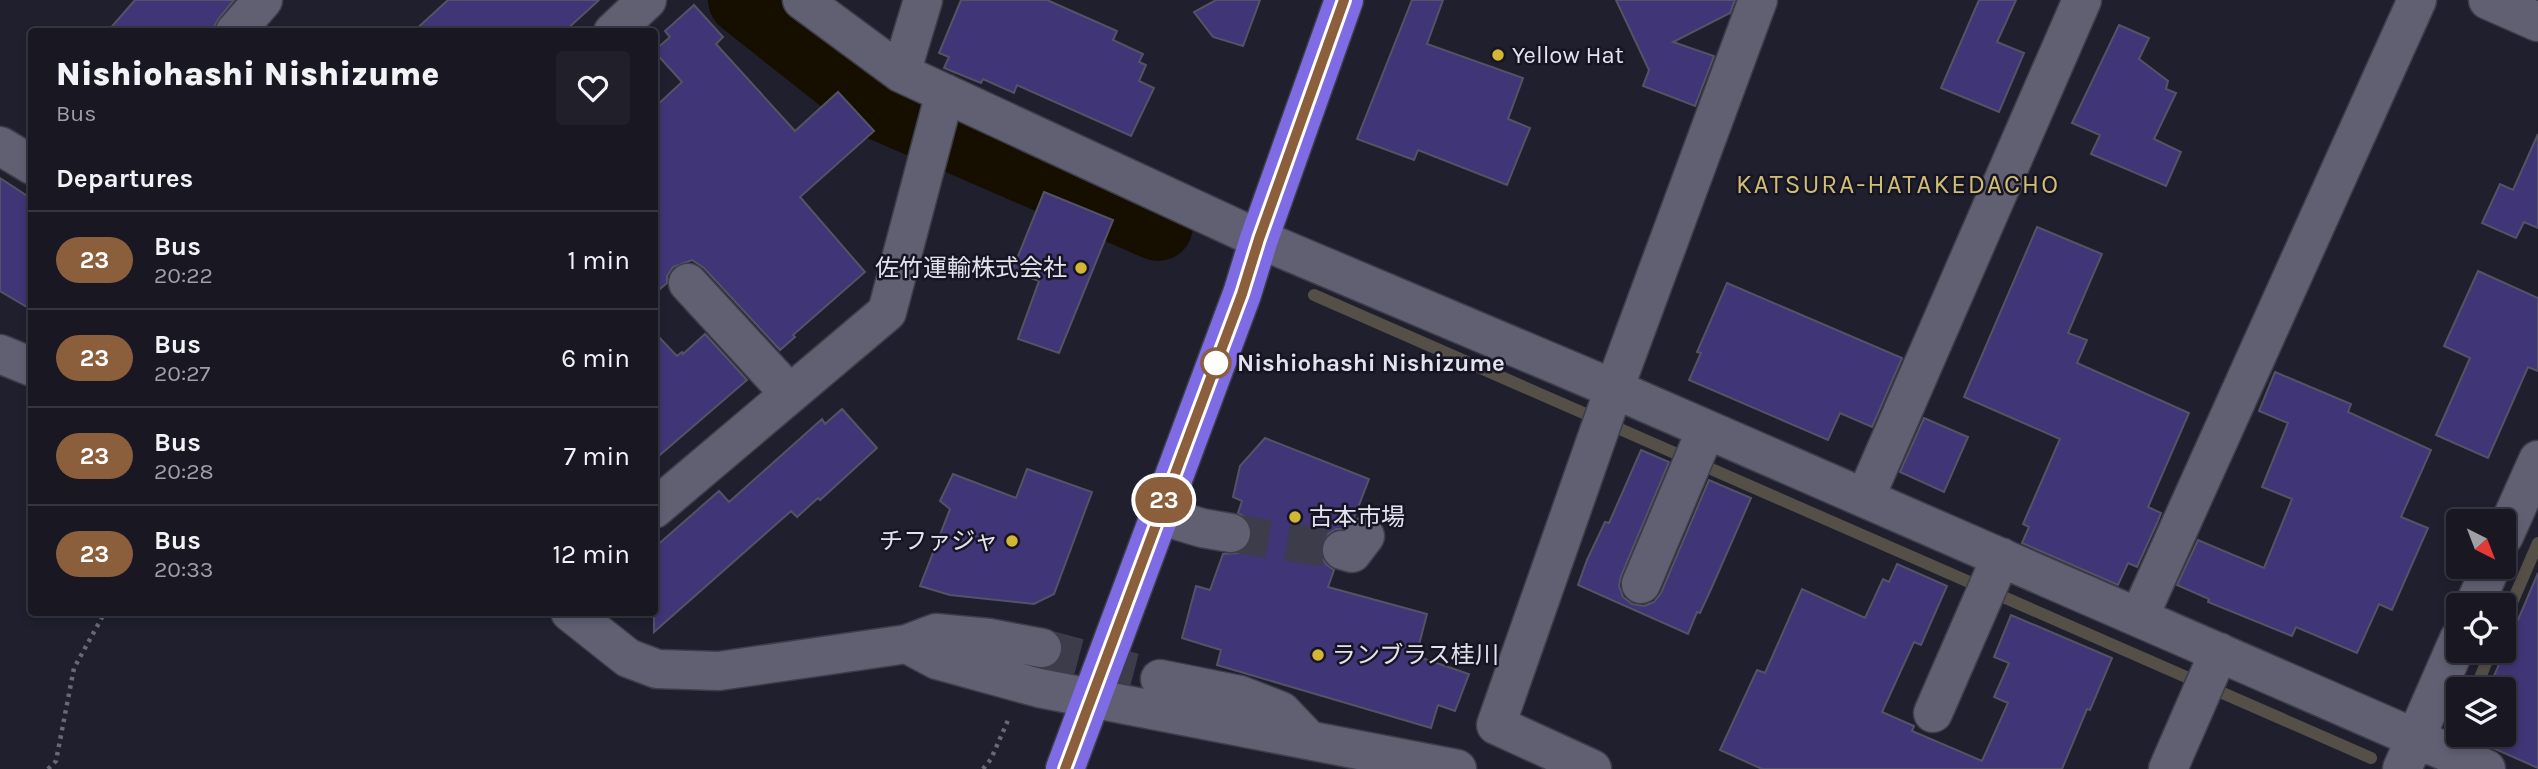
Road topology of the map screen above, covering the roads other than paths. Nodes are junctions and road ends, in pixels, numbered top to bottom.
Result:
1 (263, 0) edge
2 (647, 0) edge
3 (802, 0) edge
4 (923, 0) edge
5 (1344, 0) edge
6 (1758, 0) edge
7 (2082, 0) edge
8 (2417, 0) edge
9 (2488, 0) edge
10 (2538, 22) edge
11 (238, 28) edge
12 (617, 28) edge
13 (901, 72) junction
14 (939, 118) junction
15 (0, 146) edge
16 (28, 163) edge
17 (1259, 239) junction
18 (688, 283) dead end
19 (0, 354) edge
20 (28, 365) edge
21 (1614, 389) junction
22 (790, 394) junction
23 (1706, 430) junction
24 (2538, 460) edge
25 (1865, 498) junction
26 (658, 506) edge
27 (2516, 509) edge
28 (1159, 515) junction
29 (1231, 533) tunnel mouth
30 (1991, 580) junction
31 (1641, 584) dead end
32 (575, 616) edge
33 (2139, 617) junction
34 (907, 644) junction
35 (1042, 648) tunnel mouth
36 (2448, 663) edge
37 (2209, 675) junction
38 (1160, 679) tunnel mouth
39 (1090, 698) junction
40 (1933, 713) dead end
41 (1311, 741) junction
42 (2409, 753) edge
43 (1065, 769) edge
44 (1457, 769) edge
45 (1592, 769) edge
46 (2168, 769) edge
47 (2486, 769) edge

1 - 11 street
2 - 12 street
3 - 13 street
4 - 13 street
5 - 17 highway
6 - 21 street
7 - 25 street
8 - 33 street
9 - 10 street
13 - 14 street
14 - 17 street
14 - 22 street
15 - 16 street
17 - 21 street
17 - 28 highway
18 - 22 street
19 - 20 street
21 - 23 street
21 - 45 street
22 - 26 street
23 - 25 street
23 - 31 street
24 - 27 street
25 - 30 street
28 - 29 street
28 - 39 highway
30 - 33 street
30 - 40 street
32 - 34 street
33 - 37 street
34 - 35 street
34 - 39 street
36 - 42 street
37 - 42 street
37 - 46 street
38 - 41 street
39 - 41 street
39 - 43 highway
41 - 44 street
42 - 47 street

